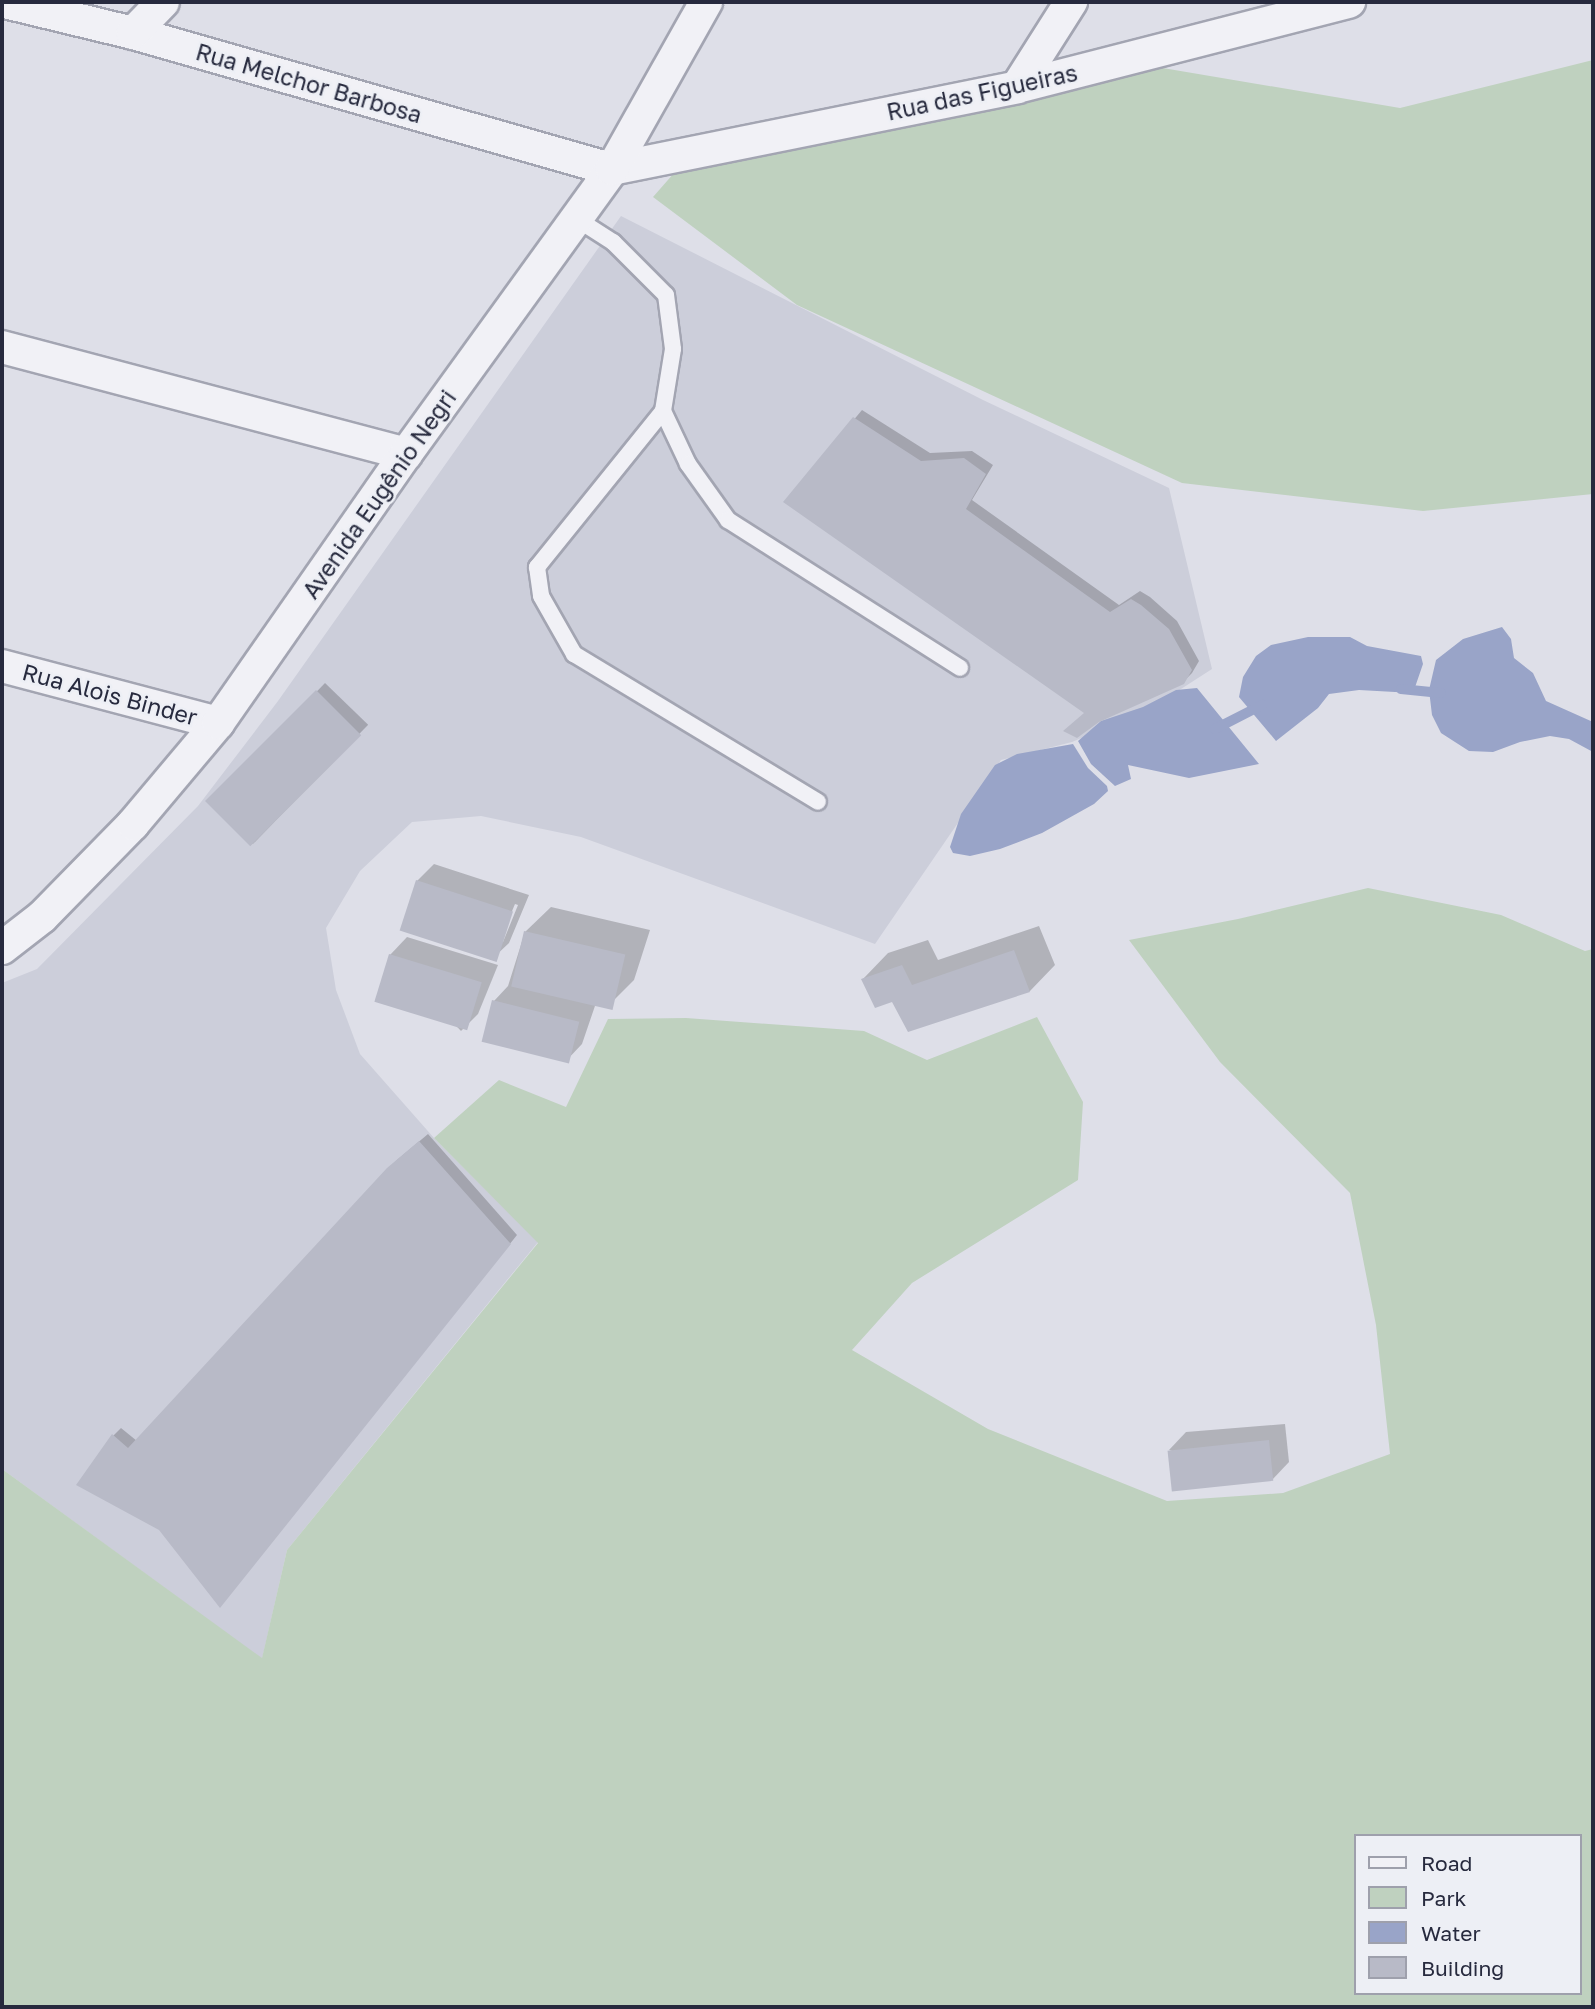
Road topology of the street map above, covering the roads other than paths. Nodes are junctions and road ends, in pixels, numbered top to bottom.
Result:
1 (5, 2) edge
2 (163, 2) edge
3 (706, 2) edge
4 (1071, 2) edge
5 (1349, 2) edge
6 (133, 33) junction
7 (1017, 87) junction
8 (612, 169) junction
9 (576, 219) junction
10 (2, 347) edge
11 (663, 411) junction
12 (406, 454) junction
13 (2, 666) edge
14 (960, 668) dead end
15 (218, 723) junction
16 (818, 802) dead end
17 (2, 948) edge

1 - 6 street, Rua Melchor Barbosa
2 - 6 street
3 - 8 street, Avenida Eugênio Negri
4 - 7 street
5 - 7 street, Rua das Figueiras
6 - 8 street, Rua Melchor Barbosa
7 - 8 street, Rua das Figueiras
8 - 9 street, Avenida Eugênio Negri
9 - 11 lane
9 - 12 street, Avenida Eugênio Negri
10 - 12 street
11 - 14 lane
11 - 16 lane
12 - 15 street, Avenida Eugênio Negri
13 - 15 street, Rua Alois Binder
15 - 17 street, Avenida Eugênio Negri

